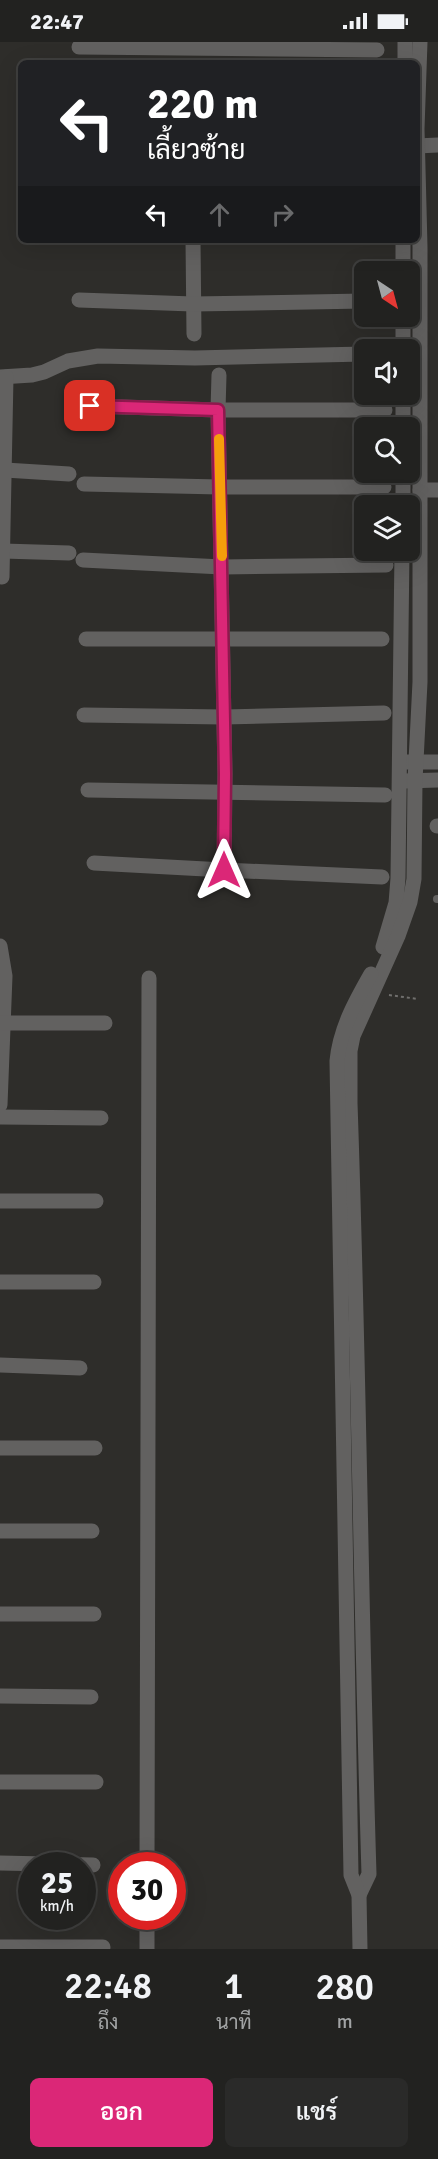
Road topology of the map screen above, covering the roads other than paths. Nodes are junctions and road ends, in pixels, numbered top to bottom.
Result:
1 (405, 42) edge
2 (420, 42) edge
3 (79, 47) dead end
4 (377, 50) dead end
5 (193, 51) edge
6 (405, 60) edge
7 (419, 60) edge
8 (438, 145) edge
9 (420, 146) edge
10 (193, 243) edge
11 (403, 243) edge
12 (420, 243) edge
13 (403, 261) edge
14 (79, 300) dead end
15 (354, 301) edge
16 (193, 304) junction
17 (194, 334) dead end
18 (415, 339) edge
19 (354, 354) edge
20 (219, 375) dead end
21 (3, 377) edge
22 (416, 405) edge
23 (90, 406) dead end
24 (218, 410) junction
25 (385, 410) dead end
26 (5, 470) junction
27 (69, 474) dead end
28 (84, 484) dead end
29 (220, 487) junction
30 (384, 487) dead end
31 (420, 490) junction
32 (438, 490) edge
33 (3, 550) junction
34 (402, 561) edge
35 (386, 565) dead end
36 (222, 567) junction
37 (2, 577) dead end
38 (86, 639) dead end
39 (382, 639) dead end
40 (222, 640) junction
41 (384, 713) dead end
42 (84, 715) dead end
43 (224, 717) junction
44 (400, 762) junction
45 (438, 762) edge
46 (416, 763) junction
47 (399, 780) junction
48 (438, 780) edge
49 (415, 781) junction
50 (88, 790) dead end
51 (225, 793) junction
52 (385, 795) dead end
53 (94, 863) dead end
54 (224, 870) junction
55 (391, 878) junction
56 (414, 879) junction
57 (394, 935) junction
58 (2, 953) edge
59 (380, 966) junction
60 (149, 978) dead end
61 (105, 1023) dead end
62 (2, 1031) edge
63 (0, 1105) edge
64 (0, 1117) edge
65 (101, 1118) dead end
66 (0, 1201) edge
67 (96, 1201) dead end
68 (0, 1282) edge
69 (94, 1282) dead end
70 (0, 1365) edge
71 (80, 1368) dead end
72 (0, 1448) edge
73 (94, 1448) dead end
74 (0, 1531) edge
75 (92, 1531) dead end
76 (0, 1614) edge
77 (94, 1614) dead end
78 (0, 1696) edge
79 (91, 1697) dead end
80 (0, 1782) edge
81 (96, 1782) dead end
82 (147, 1852) edge
83 (0, 1863) edge
84 (18, 1863) edge
85 (359, 1895) junction
86 (147, 1930) edge
87 (0, 1947) edge
88 (102, 1947) dead end
89 (147, 1949) edge
90 (360, 1949) edge

1 - 6 street
2 - 7 street
3 - 5 street
4 - 5 street
8 - 9 street
10 - 16 street
11 - 13 street
12 - 18 street
14 - 16 street
15 - 16 street
16 - 17 street
19 - 21 street
20 - 24 street
21 - 26 street
22 - 31 street
23 - 24 street
24 - 25 street
24 - 29 street
26 - 27 street
26 - 33 street
28 - 29 street
29 - 30 street
29 - 36 street
31 - 32 street
31 - 46 street
33 - 36 street
33 - 37 street
34 - 44 street
35 - 36 street
36 - 40 street
38 - 40 street
39 - 40 street
40 - 43 street
41 - 43 street
42 - 43 street
43 - 51 street
44 - 46 street
44 - 47 street
45 - 46 street
46 - 49 street
47 - 49 street
47 - 55 street
48 - 49 street
49 - 56 street
50 - 51 street
51 - 52 street
51 - 54 street
53 - 54 street
54 - 55 street
55 - 56 street
55 - 57 street
56 - 57 street
57 - 59 street
58 - 62 street
59 - 85 street
59 - 85 street
60 - 82 street
61 - 62 street
62 - 63 street
64 - 65 street
66 - 67 street
68 - 69 street
70 - 71 street
72 - 73 street
74 - 75 street
76 - 77 street
78 - 79 street
80 - 81 street
83 - 84 street
85 - 90 street
86 - 89 street
87 - 88 street

